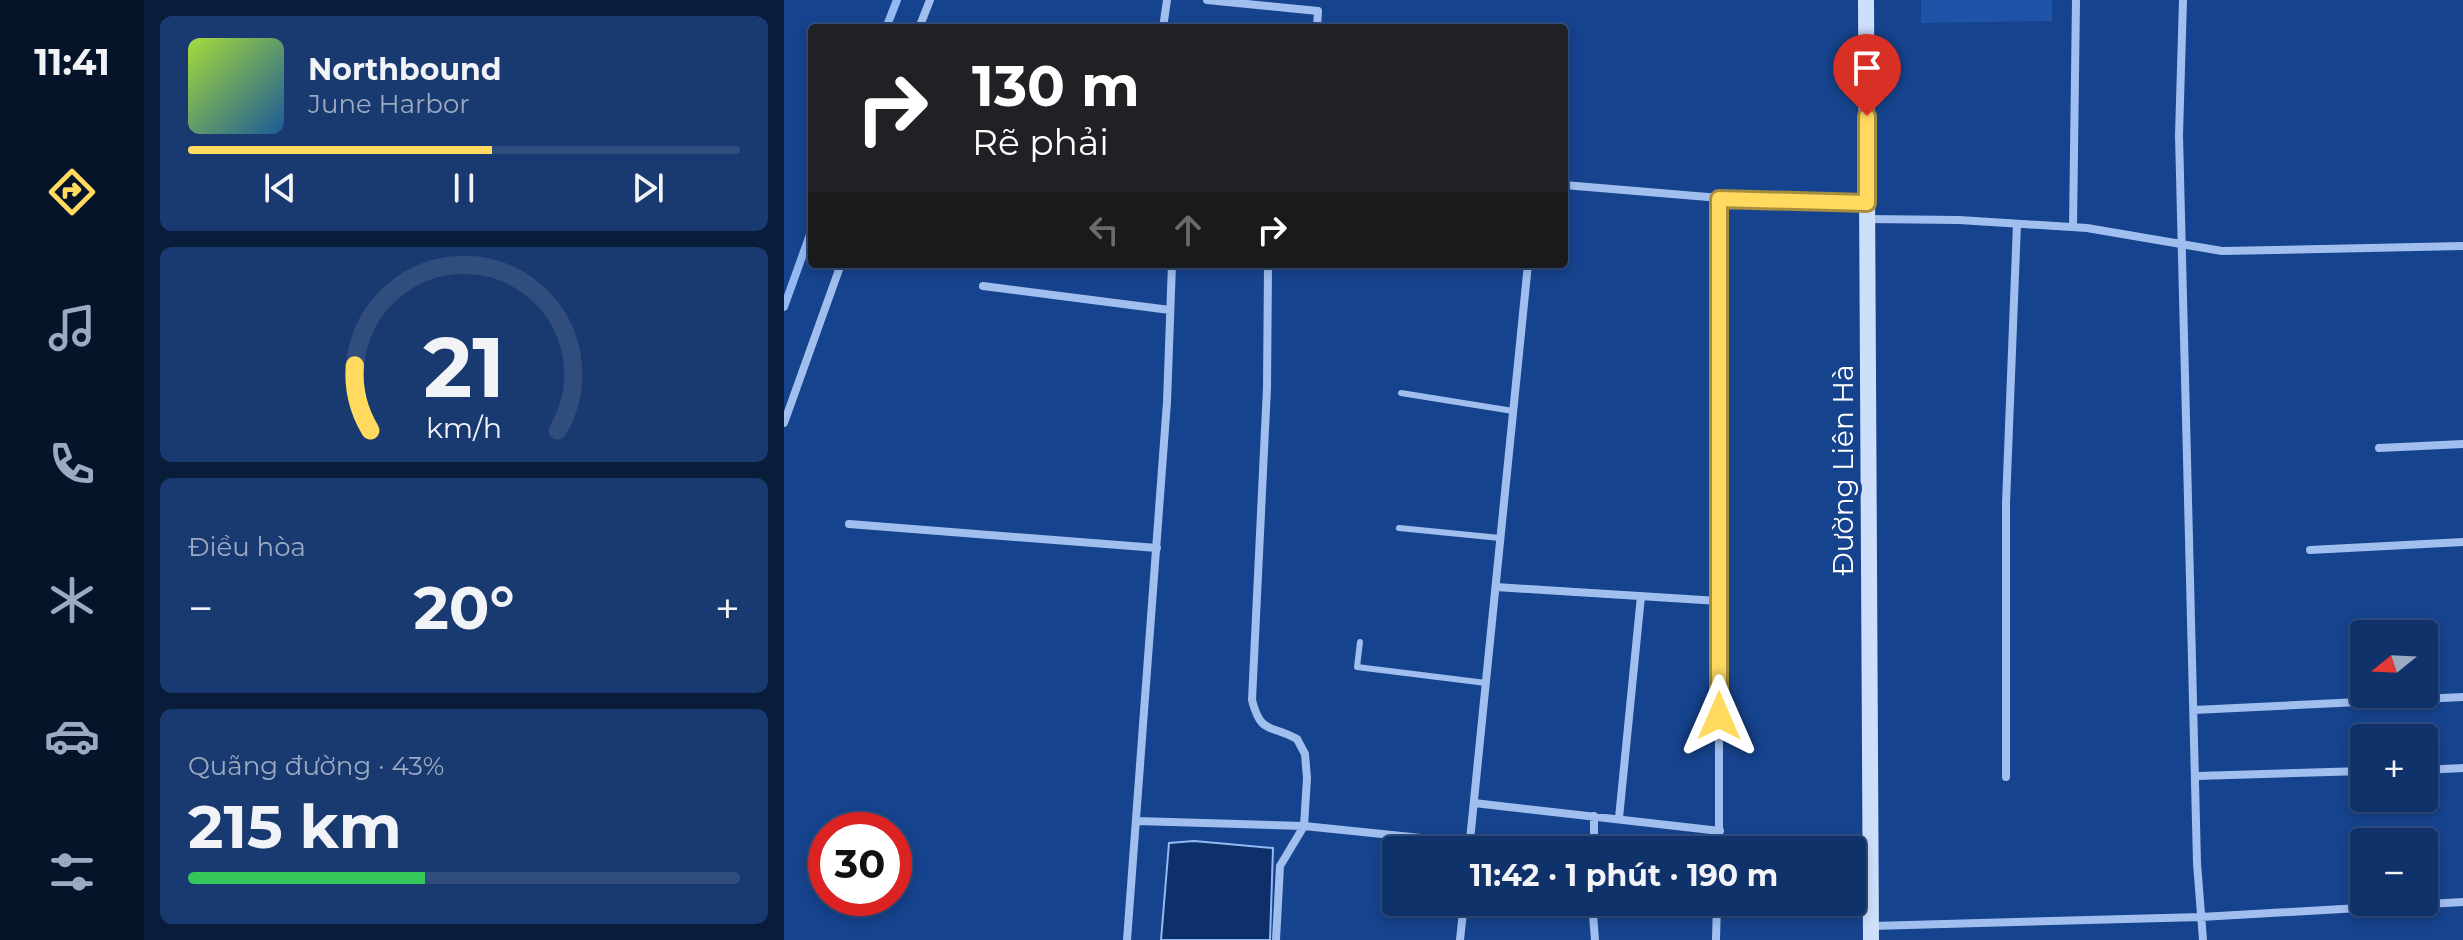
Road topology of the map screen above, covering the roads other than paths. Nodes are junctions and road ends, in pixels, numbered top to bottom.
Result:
1 (930, 0) edge
2 (1167, 0) edge
3 (1207, 0) edge
4 (1866, 0) edge
5 (2076, 0) edge
6 (2183, 0) edge
7 (921, 24) edge
8 (1164, 24) edge
9 (1317, 24) edge
10 (1568, 185) edge
11 (1719, 199) junction
12 (1867, 211) junction
13 (2017, 224) junction
14 (2073, 227) junction
15 (2183, 244) junction
16 (2463, 246) edge
17 (840, 268) edge
18 (1172, 268) edge
19 (1268, 268) edge
20 (1528, 268) edge
21 (983, 286) dead end
22 (1170, 310) junction
23 (1401, 393) dead end
24 (1513, 411) junction
25 (784, 423) edge
26 (2463, 444) edge
27 (2379, 448) dead end
28 (849, 524) dead end
29 (1399, 528) dead end
30 (1500, 538) junction
31 (2463, 542) edge
32 (1157, 548) junction
33 (2310, 550) dead end
34 (1496, 587) junction
35 (1641, 596) junction
36 (1719, 601) junction
37 (1360, 642) dead end
38 (1486, 683) junction
39 (2463, 697) edge
40 (2194, 710) junction
41 (2463, 768) edge
42 (2438, 769) edge
43 (2350, 771) edge
44 (2197, 776) junction
45 (2006, 777) dead end
46 (1474, 803) junction
47 (1594, 816) junction
48 (1619, 818) junction
49 (1137, 821) junction
50 (1304, 826) junction
51 (1720, 831) junction
52 (1383, 836) edge
53 (1471, 836) edge
54 (1594, 836) edge
55 (1720, 836) edge
56 (2463, 902) edge
57 (1463, 916) edge
58 (1593, 916) edge
59 (1717, 916) edge
60 (2201, 917) junction
61 (1871, 933) edge
62 (1127, 940) edge
63 (1276, 940) edge
64 (1460, 940) edge
65 (1595, 940) edge
66 (1716, 940) edge
67 (2203, 940) edge

1 - 7 street
2 - 8 street
3 - 9 street
4 - 12 main road, Đường Liên Hà
5 - 14 street
6 - 15 street
10 - 11 street
11 - 12 street
11 - 36 street
12 - 13 street
12 - 61 main road, Đường Liên Hà
13 - 14 street
13 - 45 street
14 - 15 street
15 - 16 street
15 - 40 street
17 - 25 street
18 - 22 street
19 - 50 street
20 - 24 street
21 - 22 street
22 - 32 street
23 - 24 lane
24 - 30 street
26 - 27 street
28 - 32 street
29 - 30 lane
30 - 34 street
31 - 33 street
32 - 49 street
34 - 35 street
34 - 38 street
35 - 36 street
35 - 48 street
36 - 51 street
37 - 38 lane
38 - 46 street
39 - 40 street
40 - 44 street
41 - 42 street
43 - 44 street
44 - 60 street
46 - 47 street
46 - 53 street
47 - 48 street
47 - 54 street
48 - 51 street
49 - 50 street
49 - 62 street
50 - 52 street
50 - 63 street
51 - 55 street
56 - 60 street
57 - 64 street
58 - 65 street
59 - 66 street
60 - 61 street
60 - 67 street

